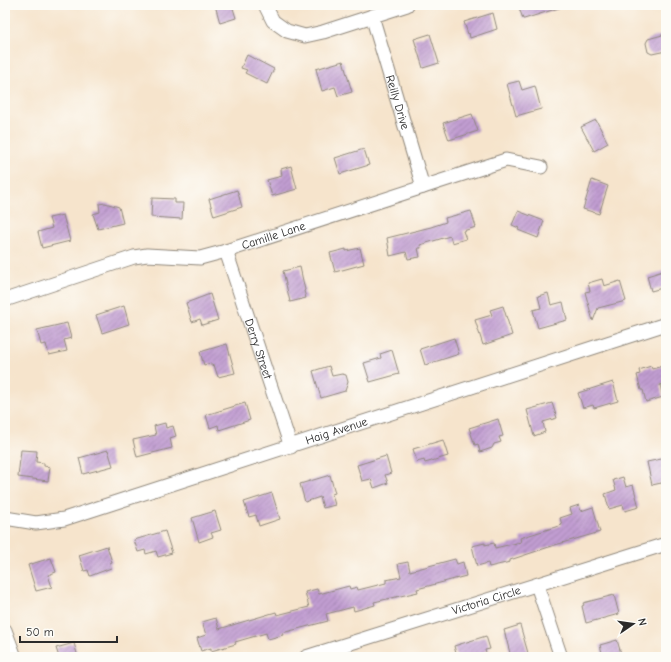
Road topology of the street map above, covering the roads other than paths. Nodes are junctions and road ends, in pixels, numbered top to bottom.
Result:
1 (265, 5) edge
2 (407, 5) edge
3 (372, 16) junction
4 (541, 167) dead end
5 (423, 187) junction
6 (226, 251) junction
7 (5, 300) edge
8 (666, 324) edge
9 (291, 447) junction
10 (5, 518) edge
11 (666, 544) edge
12 (536, 585) junction
13 (5, 630) edge
14 (15, 657) edge
15 (306, 657) edge
16 (561, 657) edge

1 - 3 street
2 - 3 street
3 - 5 street, Reilly Drive
4 - 5 street, Camille Lane
5 - 6 street, Camille Lane
6 - 7 street, Camille Lane
6 - 9 street, Derry Street
8 - 9 street, Haig Avenue
9 - 10 street, Haig Avenue
11 - 12 street, Victoria Circle
12 - 15 street, Victoria Circle
12 - 16 street
13 - 14 street

